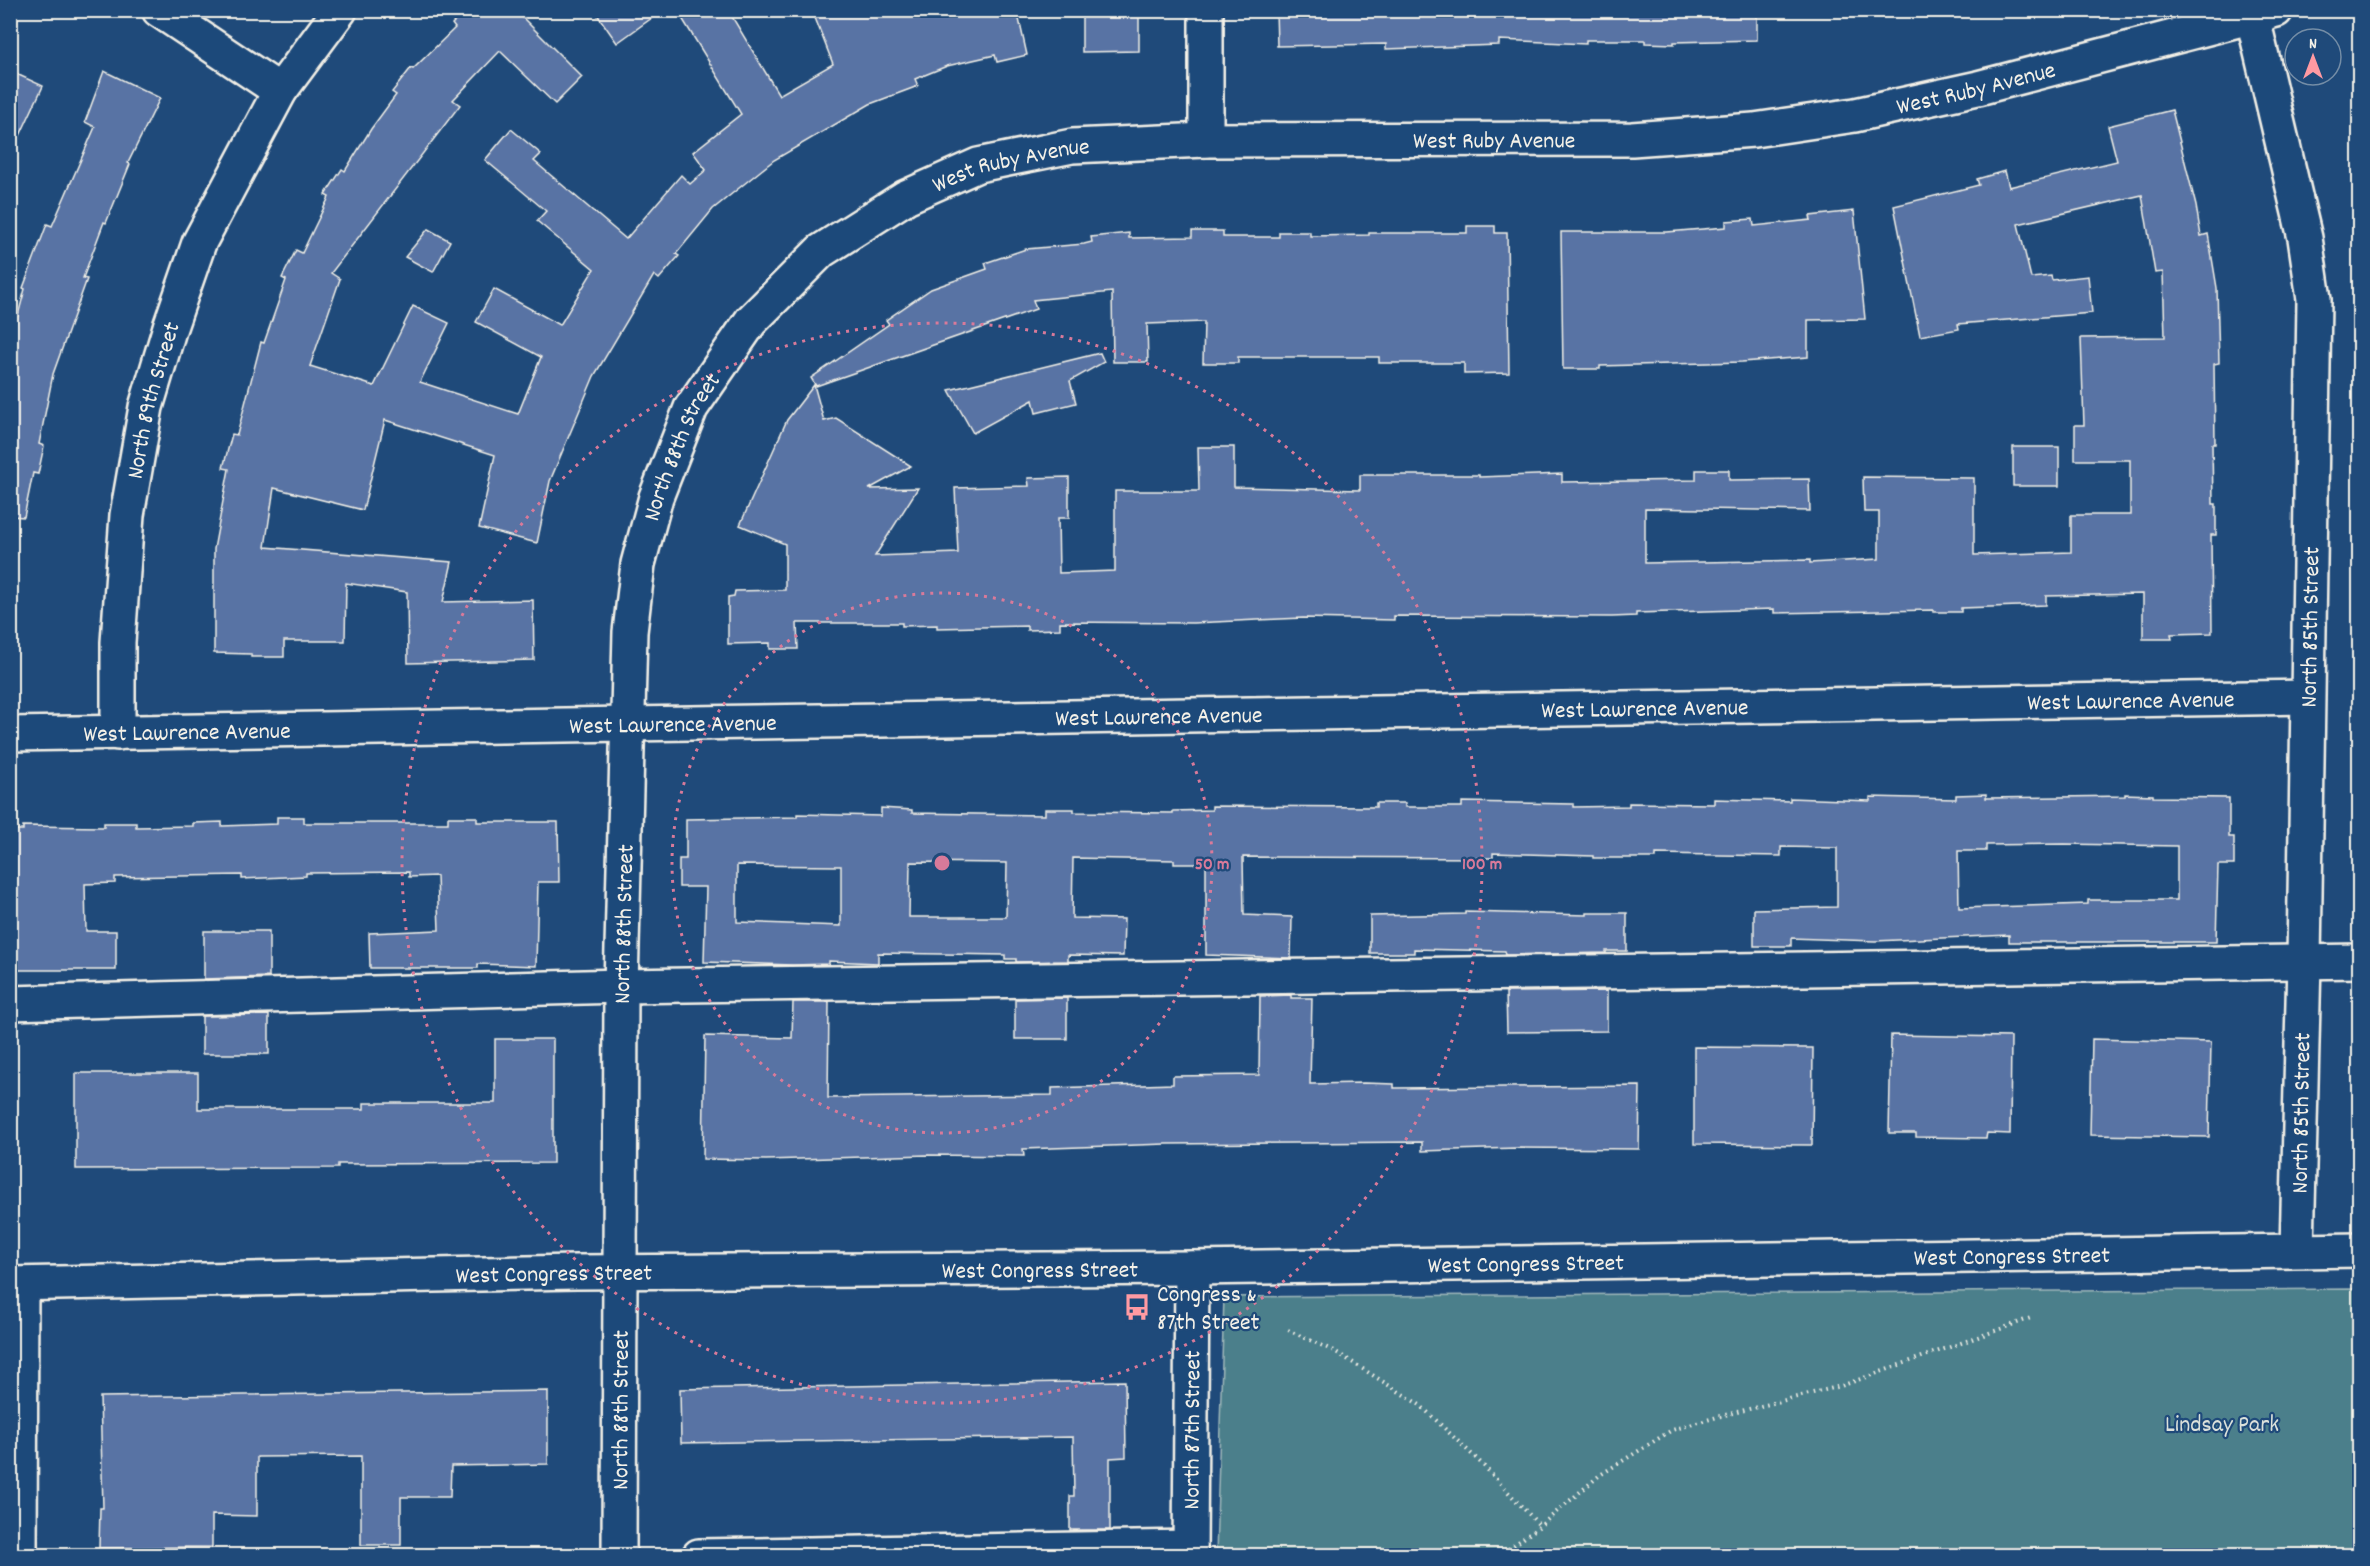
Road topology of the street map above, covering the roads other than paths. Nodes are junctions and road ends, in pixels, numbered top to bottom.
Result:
1 (159, 10) edge
2 (340, 10) edge
3 (1206, 10) edge
4 (2260, 12) edge
5 (280, 91) junction
6 (1206, 140) junction
7 (751, 321) joint
8 (2307, 698) junction
9 (627, 723) junction
10 (118, 733) junction
11 (10, 734) edge
12 (2304, 961) junction
13 (2360, 961) edge
14 (621, 987) junction
15 (10, 1003) edge
16 (2297, 1250) junction
17 (2360, 1250) edge
18 (1192, 1268) junction
19 (621, 1271) junction
20 (16, 1285) edge
21 (1190, 1551) edge
22 (895, 1554) edge
23 (20, 1556) edge
24 (619, 1556) edge
25 (699, 1556) edge

1 - 5 street
2 - 5 street, North 89th Street
3 - 6 street
4 - 6 street, West Ruby Avenue
4 - 8 street, North 85th Street
5 - 10 street, North 89th Street
6 - 7 street, West Ruby Avenue
7 - 9 street, North 88th Street
8 - 9 street, West Lawrence Avenue
8 - 12 street, North 85th Street
9 - 10 street, West Lawrence Avenue
9 - 14 street, North 88th Street
10 - 11 street, West Lawrence Avenue
12 - 13 street
12 - 14 street
12 - 16 street, North 85th Street
14 - 15 street
14 - 19 street, North 88th Street
16 - 17 street, West Congress Street
16 - 18 street, West Congress Street
18 - 19 street, West Congress Street
18 - 21 street, North 87th Street
19 - 20 street, West Congress Street
19 - 24 street, North 88th Street
20 - 23 street
21 - 22 street
22 - 25 street

